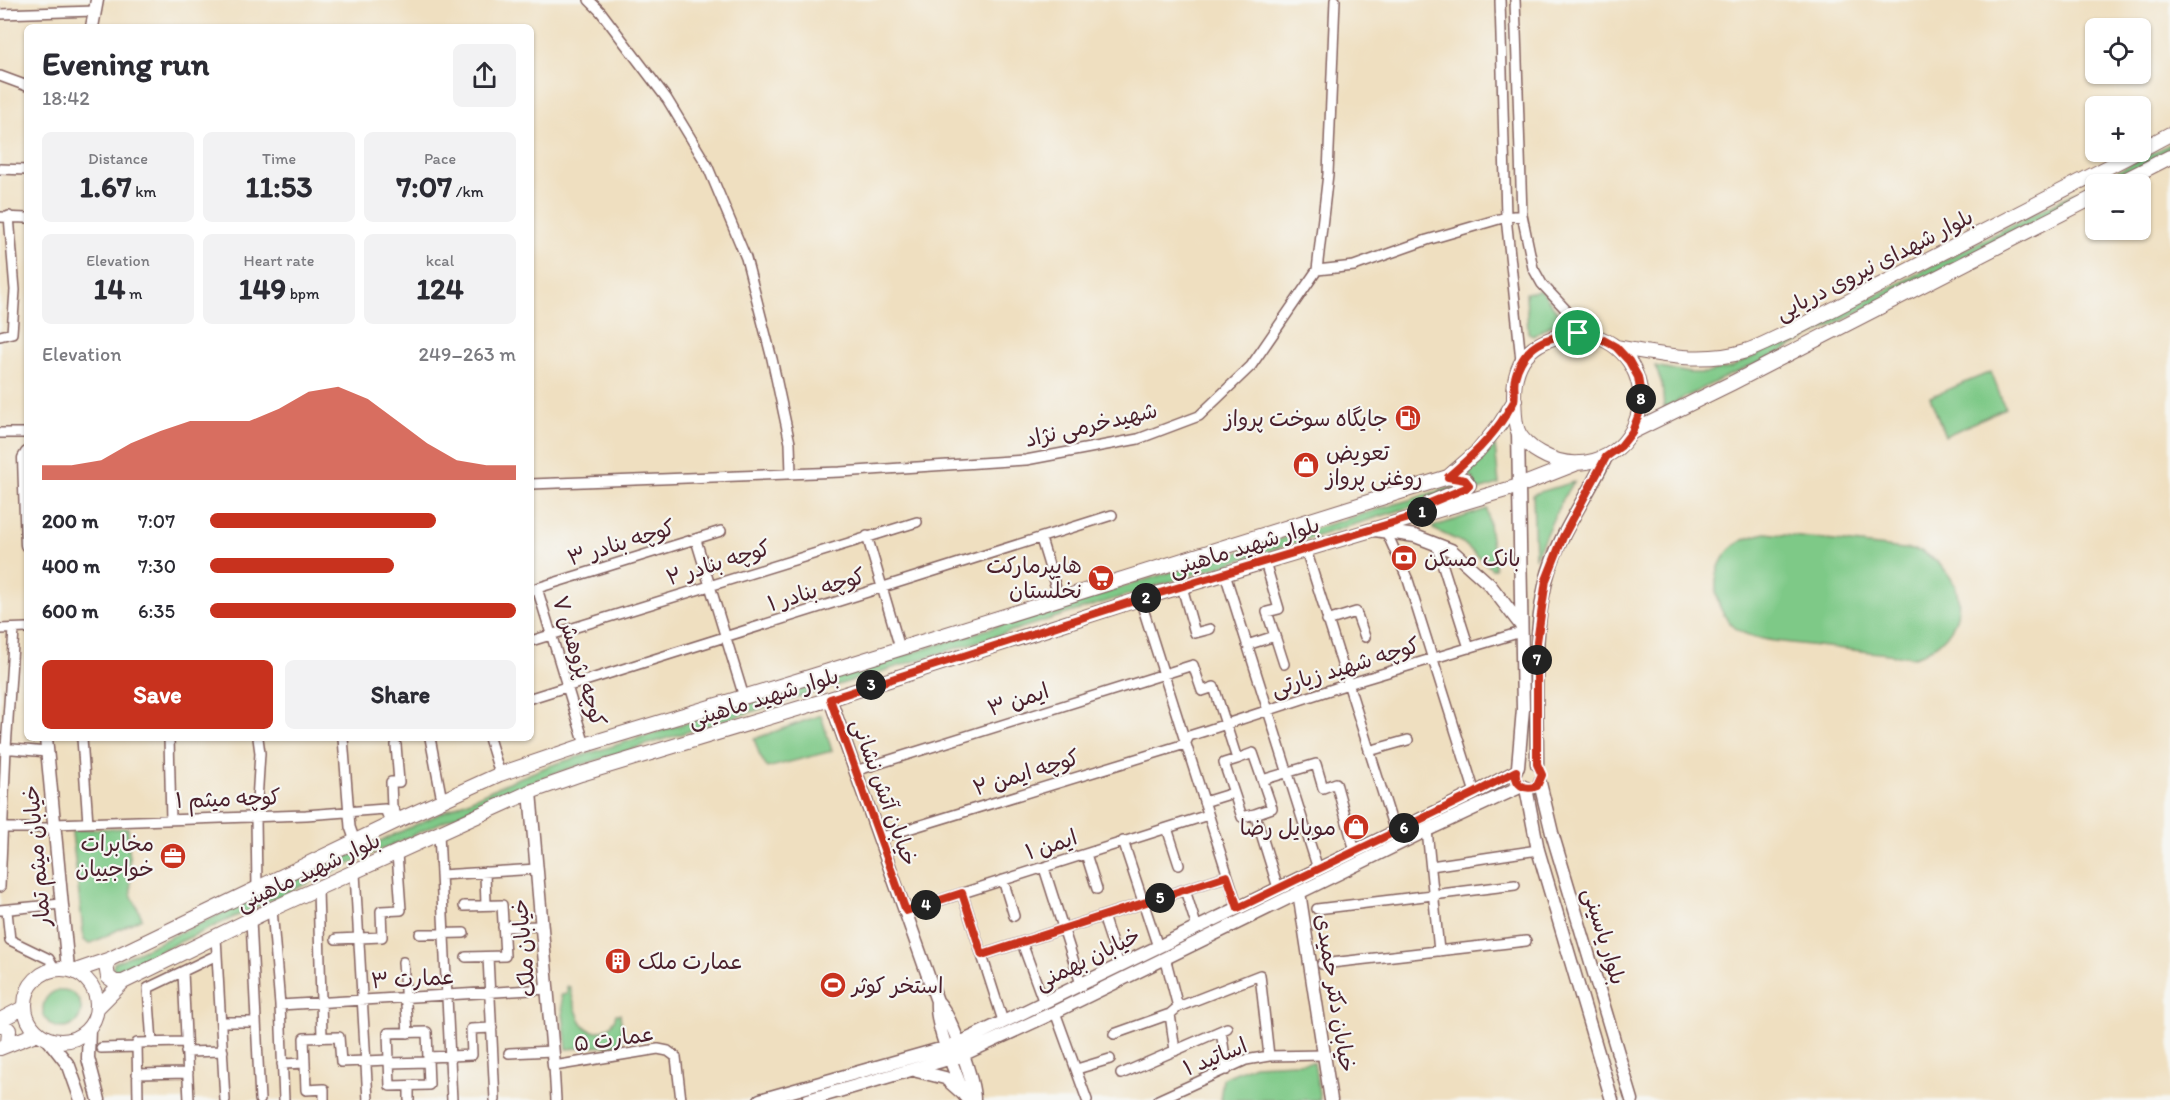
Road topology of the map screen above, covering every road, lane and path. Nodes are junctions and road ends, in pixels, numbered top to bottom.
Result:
1 (590, 0) edge
2 (1335, 0) edge
3 (1500, 0) edge
4 (1515, 0) edge
5 (96, 5) edge
6 (0, 14) edge
7 (93, 24) edge
8 (0, 76) edge
9 (24, 85) edge
10 (2170, 134) edge
11 (2151, 144) edge
12 (2170, 157) edge
13 (2118, 162) edge
14 (0, 169) edge
15 (24, 170) edge
16 (2137, 174) edge
17 (2085, 202) edge
18 (1522, 215) junction
19 (4, 217) edge
20 (1506, 217) junction
21 (24, 218) edge
22 (1317, 270) junction
23 (0, 336) edge
24 (1598, 337) junction
25 (1616, 347) junction
26 (1521, 360) junction
27 (1515, 400) junction
28 (1518, 431) junction
29 (24, 432) edge
30 (1632, 432) junction
31 (0, 433) edge
32 (1606, 457) junction
33 (1575, 464) junction
34 (791, 474) junction
35 (1448, 477) junction
36 (534, 484) edge
37 (1519, 486) junction
38 (1112, 515) dead end
39 (1419, 515) junction
40 (918, 522) dead end
41 (1380, 530) junction
42 (721, 531) dead end
43 (867, 537) junction
44 (1041, 539) junction
45 (696, 540) junction
46 (1436, 544) junction
47 (1306, 550) junction
48 (1265, 562) junction
49 (1225, 574) junction
50 (711, 585) junction
51 (1182, 587) junction
52 (883, 588) junction
53 (534, 589) edge
54 (1059, 598) junction
55 (1140, 599) junction
56 (1328, 621) junction
57 (24, 628) edge
58 (1520, 628) junction
59 (0, 629) edge
60 (1209, 629) dead end
61 (14, 630) junction
62 (550, 635) junction
63 (1275, 636) junction
64 (726, 637) junction
65 (1365, 637) dead end
66 (534, 640) edge
67 (1247, 645) junction
68 (900, 648) junction
69 (1469, 648) junction
70 (1434, 659) junction
71 (1284, 664) dead end
72 (1162, 673) junction
73 (1348, 684) junction
74 (566, 686) junction
75 (534, 697) edge
76 (744, 697) junction
77 (830, 699) junction
78 (1268, 711) junction
79 (1227, 724) junction
80 (1408, 740) dead end
81 (46, 741) edge
82 (82, 741) edge
83 (169, 741) edge
84 (258, 741) edge
85 (343, 741) edge
86 (431, 741) edge
87 (490, 741) edge
88 (1185, 744) junction
89 (396, 745) dead end
90 (585, 745) junction
91 (3, 748) edge
92 (1369, 751) junction
93 (47, 752) junction
94 (1237, 759) junction
95 (1537, 764) junction
96 (1517, 769) junction
97 (855, 771) junction
98 (1287, 773) junction
99 (500, 774) junction
100 (1262, 780) junction
101 (1540, 783) junction
102 (1524, 787) junction
103 (530, 792) junction
104 (1233, 793) junction
105 (1475, 793) junction
106 (442, 800) junction
107 (1204, 802) junction
108 (349, 812) junction
109 (1255, 814) junction
110 (392, 815) junction
111 (1208, 815) junction
112 (256, 817) junction
113 (171, 820) junction
114 (88, 823) junction
115 (55, 826) junction
116 (3, 828) junction
117 (1167, 828) junction
118 (1427, 830) junction
119 (1395, 832) junction
120 (439, 833) junction
121 (879, 838) junction
122 (355, 841) junction
123 (1123, 841) junction
124 (1538, 850) junction
125 (1355, 851) junction
126 (397, 853) junction
127 (1086, 854) junction
128 (1179, 865) dead end
129 (1431, 866) junction
130 (537, 868) junction
131 (1044, 868) junction
132 (1318, 869) junction
133 (485, 872) junction
134 (355, 873) junction
135 (441, 875) junction
136 (1227, 876) junction
137 (1003, 880) junction
138 (1515, 885) dead end
139 (0, 887) edge
140 (1278, 888) junction
141 (258, 889) junction
142 (318, 889) junction
143 (1097, 889) dead end
144 (1185, 890) junction
145 (1299, 892) junction
146 (962, 893) junction
147 (1434, 894) junction
148 (61, 904) junction
149 (1143, 904) junction
150 (486, 905) junction
151 (464, 906) dead end
152 (1238, 908) junction
153 (272, 909) junction
154 (1317, 909) dead end
155 (4, 911) edge
156 (906, 911) junction
157 (1014, 916) dead end
158 (1103, 916) junction
159 (251, 920) junction
160 (542, 926) junction
161 (503, 927) junction
162 (1197, 928) junction
163 (1064, 929) junction
164 (464, 933) dead end
165 (420, 934) dead end
166 (443, 934) junction
167 (216, 937) junction
168 (359, 938) junction
169 (336, 939) dead end
170 (10, 940) junction
171 (1526, 941) dead end
172 (1022, 943) junction
173 (0, 944) edge
174 (1439, 951) junction
175 (1161, 952) junction
176 (217, 955) junction
177 (982, 955) junction
178 (466, 957) dead end
179 (488, 957) junction
180 (110, 959) junction
181 (403, 962) dead end
182 (1322, 964) dead end
183 (1119, 965) junction
184 (66, 970) junction
185 (183, 972) junction
186 (123, 982) junction
187 (1082, 984) junction
188 (548, 989) junction
189 (490, 993) junction
190 (447, 996) junction
191 (405, 998) junction
192 (363, 1000) junction
193 (321, 1003) junction
194 (1044, 1003) junction
195 (280, 1005) junction
196 (25, 1007) junction
197 (98, 1007) junction
198 (1178, 1007) junction
199 (1055, 1012) junction
200 (1170, 1014) junction
201 (1003, 1021) junction
202 (0, 1022) edge
203 (222, 1022) junction
204 (256, 1022) junction
205 (89, 1028) junction
206 (492, 1028) junction
207 (408, 1033) junction
208 (1114, 1034) dead end
209 (43, 1036) junction
210 (322, 1038) junction
211 (152, 1043) junction
212 (4, 1046) edge
213 (137, 1047) junction
214 (186, 1047) junction
215 (101, 1048) dead end
216 (223, 1051) junction
217 (553, 1051) junction
218 (955, 1051) junction
219 (1175, 1051) junction
220 (509, 1053) dead end
221 (1324, 1055) junction
222 (1269, 1056) junction
223 (451, 1057) junction
224 (88, 1058) junction
225 (1110, 1059) dead end
226 (428, 1060) junction
227 (366, 1061) junction
228 (389, 1061) junction
229 (282, 1064) junction
230 (305, 1064) junction
231 (69, 1065) junction
232 (554, 1066) junction
233 (1077, 1069) junction
234 (913, 1070) junction
235 (1227, 1070) junction
236 (188, 1073) junction
237 (137, 1074) junction
238 (1121, 1074) dead end
239 (409, 1086) junction
240 (556, 1098) edge
241 (968, 1098) edge
242 (81, 1100) edge
243 (99, 1100) edge
244 (138, 1100) edge
245 (189, 1100) edge
246 (225, 1100) edge
247 (260, 1100) edge
248 (284, 1100) edge
249 (324, 1100) edge
250 (368, 1100) edge
251 (409, 1100) edge
252 (452, 1100) edge
253 (495, 1100) edge
254 (681, 1100) edge
255 (760, 1100) edge
256 (808, 1100) edge
257 (1088, 1100) edge
258 (1158, 1100) edge
259 (1331, 1100) edge
260 (1612, 1100) edge
261 (1632, 1100) edge

1 - 34 street
2 - 22 street, شهیدخرمی نژاد
3 - 20 street
4 - 18 street
5 - 6 street
5 - 7 street
8 - 9 street
10 - 11 main road, بلوار شهدای نیروی دریایی
12 - 16 main road
13 - 25 main road, بلوار شهدای نیروی دریایی
14 - 15 street
17 - 30 main road, بلوار شهدای نیروی دریایی
18 - 20 street
18 - 24 street
19 - 21 street
19 - 23 street
20 - 22 street
20 - 26 street
22 - 34 street, شهیدخرمی نژاد
24 - 25 main road
24 - 26 main road
25 - 30 main road
26 - 27 main road
27 - 28 main road
27 - 35 main road, بلوار شهید ماهینی
28 - 33 main road
28 - 37 street
29 - 31 street
30 - 32 main road
32 - 33 main road
32 - 95 street
33 - 37 main road, بلوار شهید ماهینی
34 - 36 street, شهیدخرمی نژاد
35 - 39 main road
35 - 54 main road, بلوار شهید ماهینی
37 - 39 main road, بلوار شهید ماهینی
37 - 58 street
38 - 44 street, کوچه بنادر ۱
39 - 41 main road, بلوار شهید ماهینی
40 - 43 street, کوچه بنادر ۲
41 - 46 street
41 - 47 main road, بلوار شهید ماهینی
41 - 70 street
42 - 45 street, کوچه بنادر ۳
43 - 50 street, کوچه بنادر ۲
43 - 52 street
44 - 52 street, کوچه بنادر ۱
44 - 54 street
45 - 50 street
45 - 53 street, کوچه بنادر ۳
46 - 58 street
46 - 69 street
47 - 48 main road, بلوار شهید ماهینی
47 - 56 street
48 - 49 main road, بلوار شهید ماهینی
48 - 63 street
49 - 51 main road, بلوار شهید ماهینی
49 - 67 street
50 - 62 street, کوچه بنادر ۲
50 - 64 street
51 - 55 main road, بلوار شهید ماهینی
51 - 60 street
52 - 64 street, کوچه بنادر ۱
52 - 68 street
53 - 62 street, کوچه پژوهش ۷
54 - 68 main road, بلوار شهید ماهینی
55 - 72 street
55 - 77 main road, بلوار شهید ماهینی
56 - 65 street
56 - 73 street
57 - 61 street
58 - 69 street, کوچه شهید زیارتی
58 - 96 street
59 - 61 street
61 - 91 street
62 - 66 street, کوچه بنادر ۲
62 - 74 street, کوچه پژوهش ۷
63 - 67 street
63 - 71 street
64 - 74 street, کوچه بنادر ۱
64 - 76 street
67 - 78 street
68 - 76 main road, بلوار شهید ماهینی
69 - 70 street, کوچه شهید زیارتی
70 - 73 street, کوچه شهید زیارتی
70 - 105 street
72 - 79 street, ایمن ۳
72 - 88 street
72 - 97 street, ایمن ۳
73 - 78 street, کوچه شهید زیارتی
73 - 92 street
74 - 75 street, کوچه بنادر ۱
74 - 90 street, کوچه پژوهش ۷
76 - 90 main road, بلوار شهید ماهینی
77 - 97 street, خیابان آتش نشانی
77 - 103 main road, بلوار شهید ماهینی
78 - 79 street, کوچه شهید زیارتی
78 - 98 street
79 - 88 street, کوچه شهید زیارتی
79 - 94 street
80 - 92 street
81 - 93 street, خیابان میثم تمار
82 - 114 street
83 - 113 street
84 - 112 street
85 - 108 street
86 - 106 street
87 - 99 street
88 - 107 street
88 - 121 street, کوچه ایمن ۲
89 - 110 street
90 - 99 main road, بلوار شهید ماهینی
91 - 93 street
91 - 116 street
92 - 119 street
93 - 115 street, خیابان میثم تمار
94 - 100 street
94 - 104 street
95 - 96 street
95 - 101 street
96 - 102 street
96 - 105 street, خیابان بهمنی
97 - 121 street, خیابان آتش نشانی
98 - 100 street
98 - 125 street
98 - 132 street
99 - 106 main road, بلوار شهید ماهینی
100 - 109 street
101 - 102 street
101 - 261 street, بلوار یاسینی
102 - 118 street, خیابان بهمنی
102 - 124 street, بلوار یاسینی
103 - 120 main road, بلوار شهید ماهینی
103 - 130 street, خیابان ملک
104 - 107 street
104 - 109 street
105 - 119 street, خیابان بهمنی
106 - 110 main road, بلوار شهید ماهینی
107 - 111 street
108 - 110 street, کوچه میثم ۱
108 - 112 street, کوچه میثم ۱
108 - 122 street
109 - 140 street
110 - 122 main road, بلوار شهید ماهینی
111 - 117 street, ایمن ۱
111 - 136 street
112 - 113 street, کوچه میثم ۱
112 - 141 street
113 - 114 street, کوچه میثم ۱
114 - 115 street, کوچه میثم ۱
115 - 116 street, کوچه میثم ۱
115 - 148 street, خیابان میثم تمار
116 - 139 street
117 - 123 street, ایمن ۱
117 - 128 street
118 - 129 street
118 - 145 street, خیابان بهمنی
119 - 125 street, خیابان بهمنی
120 - 126 main road, بلوار شهید ماهینی
120 - 135 street
121 - 156 street, خیابان آتش نشانی
122 - 141 main road, بلوار شهید ماهینی
123 - 127 street, ایمن ۱
123 - 149 street
124 - 129 street
124 - 260 street, بلوار یاسینی
125 - 132 street, خیابان بهمنی
126 - 134 main road, بلوار شهید ماهینی
126 - 168 street
127 - 131 street, ایمن ۱
127 - 143 street
129 - 147 street
130 - 133 street
130 - 160 street, خیابان ملک
131 - 137 street, ایمن ۱
131 - 163 street
132 - 140 street, خیابان بهمنی
133 - 135 street
133 - 150 street
134 - 142 main road, بلوار شهید ماهینی
134 - 168 street
135 - 166 street
136 - 144 street
136 - 152 street
137 - 146 street, ایمن ۱
137 - 157 street
138 - 147 street
140 - 152 street, خیابان بهمنی
141 - 180 main road, بلوار شهید ماهینی
142 - 153 main road, بلوار شهید ماهینی
142 - 193 street
144 - 149 street
144 - 162 street
145 - 175 street, خیابان بهمنی
145 - 221 street, خیابان دکتر حمیدی
146 - 156 street, ایمن ۱
146 - 177 street
147 - 154 street
147 - 174 street
148 - 155 street
148 - 184 street, خیابان میثم تمار
149 - 158 street
149 - 175 street
150 - 151 street
150 - 161 street
152 - 162 street, خیابان بهمنی
153 - 159 main road, بلوار شهید ماهینی
153 - 195 street
155 - 170 street
156 - 218 street, خیابان آتش نشانی
158 - 163 street
158 - 183 street
159 - 167 main road, بلوار شهید ماهینی
159 - 204 street
160 - 161 street
160 - 188 street, خیابان ملک
161 - 179 street
162 - 175 street, خیابان بهمنی
163 - 172 street
163 - 187 street
164 - 166 street
165 - 166 street
166 - 190 street
167 - 176 street
167 - 186 main road, بلوار شهید ماهینی
168 - 169 street
168 - 192 street
170 - 173 street
170 - 184 street
171 - 174 street
172 - 177 street
172 - 194 street
174 - 182 street
175 - 183 street, خیابان بهمنی
175 - 198 street
175 - 199 street, خیابان بهمنی
176 - 185 street
176 - 203 street
177 - 201 street
178 - 179 street
179 - 189 street
180 - 184 main road, بلوار شهید ماهینی
180 - 186 main road
181 - 191 street
183 - 187 street, خیابان بهمنی
184 - 196 main road
184 - 197 main road
185 - 211 street
185 - 214 street
186 - 197 main road, بلوار شهید ماهینی
187 - 194 street, خیابان بهمنی
188 - 189 street, عمارت ۳
188 - 217 street, خیابان ملک
189 - 190 street, عمارت ۳
189 - 206 street
190 - 191 street, عمارت ۳
190 - 223 street
191 - 192 street, عمارت ۳
191 - 207 street
192 - 193 street, عمارت ۳
192 - 227 street
193 - 195 street, عمارت ۳
193 - 210 street
194 - 201 street, خیابان بهمنی
195 - 229 street
196 - 202 main road
196 - 209 main road
197 - 205 main road
198 - 200 street
198 - 222 street
199 - 218 street, خیابان بهمنی
199 - 233 street
200 - 208 street
200 - 219 street
201 - 218 street, خیابان بهمنی
202 - 212 main road
203 - 204 street
203 - 216 street
204 - 247 street
205 - 209 main road
205 - 224 street
206 - 223 street
206 - 253 street
207 - 226 street
207 - 228 street
209 - 212 main road
209 - 231 street
210 - 227 street
210 - 230 street
211 - 213 street
211 - 214 street
213 - 215 street
213 - 237 street
214 - 216 street
214 - 236 street
216 - 246 street
217 - 220 street
217 - 232 street, خیابان ملک
218 - 234 street, خیابان بهمنی
218 - 241 street, خیابان آتش نشانی
218 - 255 street, خیابان بهمنی
219 - 235 street
219 - 238 street
221 - 222 street, اساتید ۱
221 - 259 street, خیابان دکتر حمیدی
222 - 235 street, اساتید ۱
223 - 226 street
223 - 252 street
224 - 231 street
224 - 243 street
225 - 233 street
226 - 228 street
226 - 239 street
227 - 228 street
227 - 250 street
228 - 239 street
229 - 230 street
229 - 248 street
230 - 249 street
231 - 242 street
232 - 240 street, خیابان ملک
232 - 254 street, عمارت ۵
233 - 257 street
234 - 241 street
234 - 256 street, خیابان بهمنی
235 - 258 street, اساتید ۱
236 - 237 street
236 - 245 street
237 - 244 street
239 - 251 street

